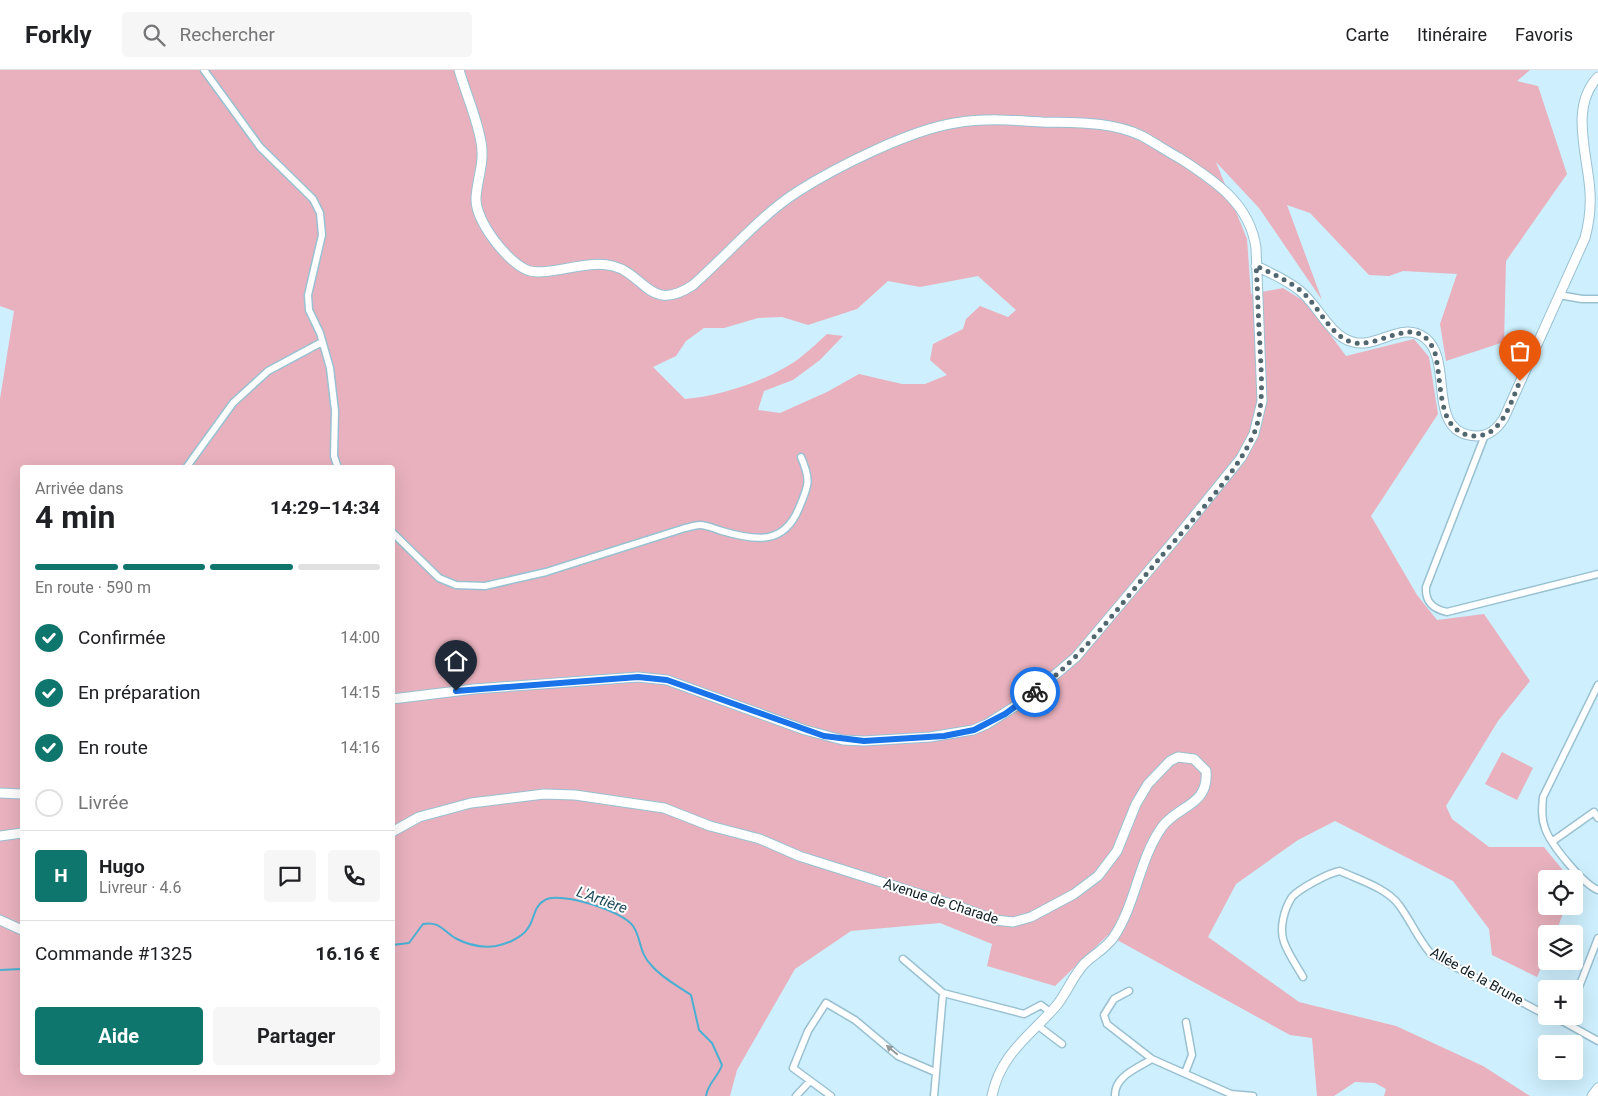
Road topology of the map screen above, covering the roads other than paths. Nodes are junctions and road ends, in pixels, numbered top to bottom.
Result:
1 (204, 70) edge
2 (459, 70) edge
3 (1598, 77) edge
4 (1256, 266) junction
5 (1559, 295) junction
6 (1598, 299) edge
7 (322, 342) junction
8 (1485, 435) junction
9 (801, 457) dead end
10 (188, 465) edge
11 (337, 465) edge
12 (395, 535) edge
13 (1598, 574) edge
14 (1598, 685) edge
15 (395, 699) edge
16 (0, 793) edge
17 (20, 794) edge
18 (1598, 818) edge
19 (395, 830) edge
20 (20, 833) edge
21 (0, 836) edge
22 (1553, 841) junction
23 (1598, 890) edge
24 (0, 920) edge
25 (20, 929) edge
26 (1598, 938) edge
27 (903, 959) dead end
28 (1303, 977) dead end
29 (1582, 980) edge
30 (1129, 991) dead end
31 (943, 993) junction
32 (1538, 1011) edge
33 (1050, 1012) junction
34 (1186, 1022) dead end
35 (1037, 1025) junction
36 (1574, 1025) edge
37 (1598, 1041) edge
38 (1062, 1044) dead end
39 (1152, 1059) junction
40 (935, 1072) junction
41 (1185, 1073) junction
42 (810, 1081) junction
43 (1598, 1088) edge
44 (796, 1096) edge
45 (831, 1096) edge
46 (934, 1096) edge
47 (992, 1096) edge
48 (1115, 1096) edge
49 (1253, 1096) edge
50 (1592, 1096) edge

1 - 7 street
2 - 4 street
3 - 5 street
4 - 8 street
4 - 15 street
5 - 6 street
5 - 8 street
7 - 10 street
7 - 11 street
8 - 13 street
9 - 12 street
14 - 22 street
16 - 17 street
18 - 22 street
19 - 33 street, Avenue de Charade
20 - 21 street
22 - 23 street
24 - 25 street
26 - 29 street
27 - 31 street
28 - 32 street, Allée de la Brune
30 - 39 street
31 - 33 street
31 - 40 street
33 - 35 street, Avenue de Charade
34 - 41 street
35 - 38 street
35 - 47 street, Avenue de Charade
36 - 37 street, Allée de la Brune
39 - 41 street
39 - 48 street
40 -> 42 street
40 - 46 street
41 - 49 street
42 - 44 street
42 - 45 street
43 - 50 street

